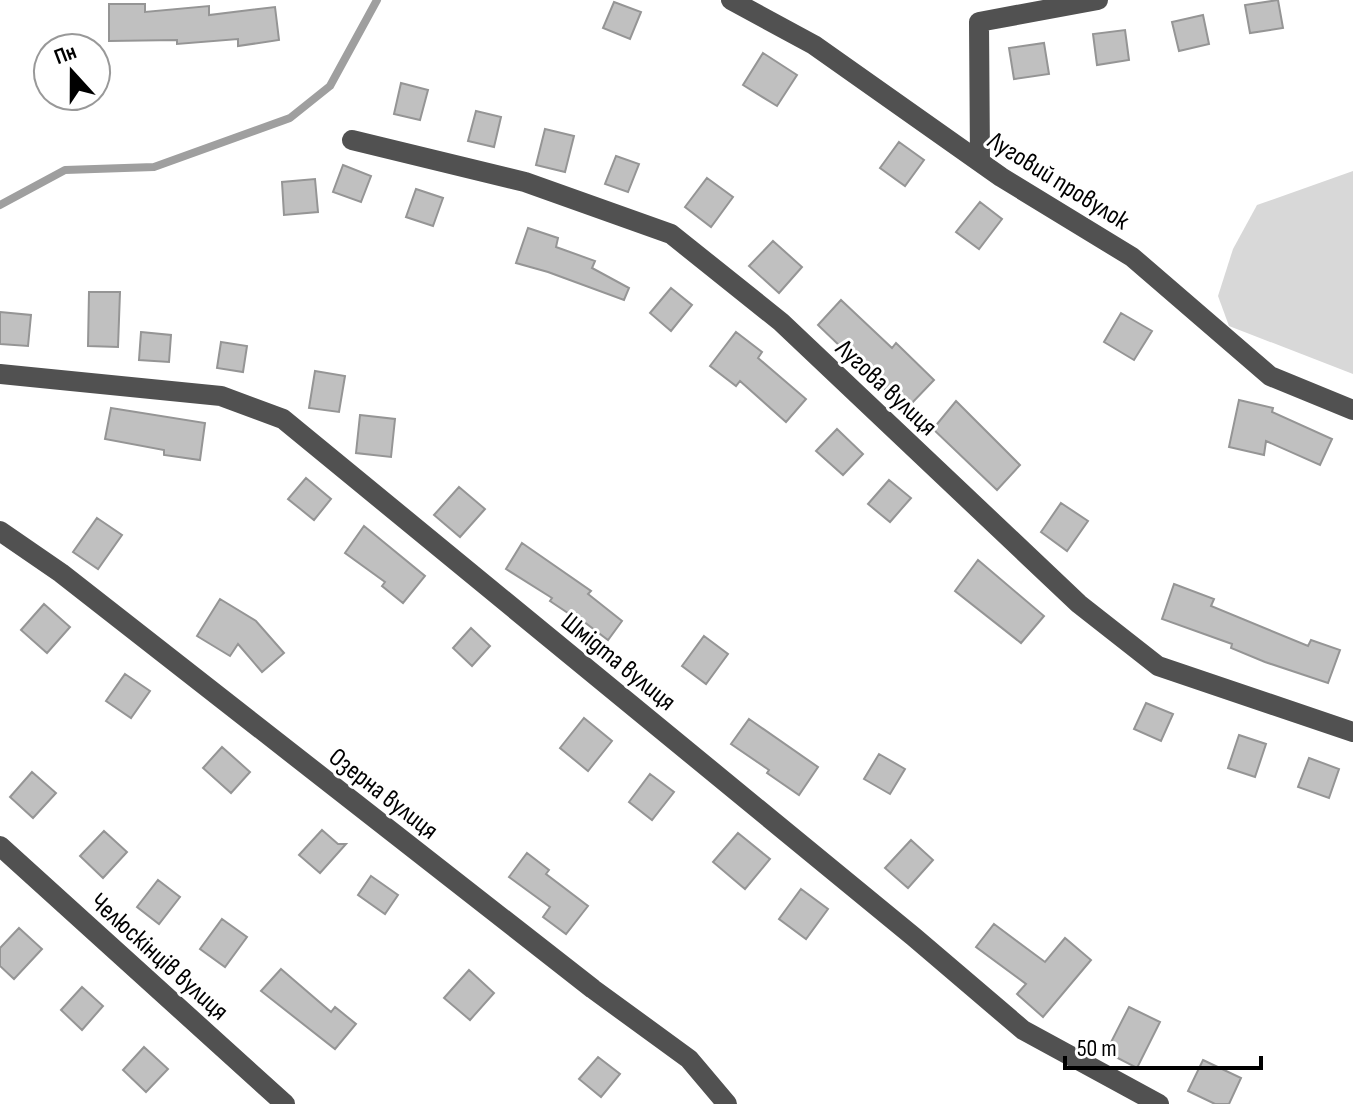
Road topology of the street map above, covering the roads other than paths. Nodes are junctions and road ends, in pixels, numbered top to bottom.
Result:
1 (731, 0) edge
2 (1098, 0) edge
3 (352, 140) dead end
4 (980, 162) junction
5 (0, 374) edge
6 (1353, 410) edge
7 (0, 531) edge
8 (1353, 732) edge
9 (0, 846) edge
10 (285, 1104) edge
11 (727, 1104) edge
12 (1159, 1104) edge

1 - 4 street, Луговий провулок
2 - 4 street
3 - 8 street, Лугова вулиця
4 - 6 street, Луговий провулок
5 - 12 street, Шмідта вулиця
7 - 11 street, Озерна вулиця
9 - 10 street, Челюскінців вулиця

